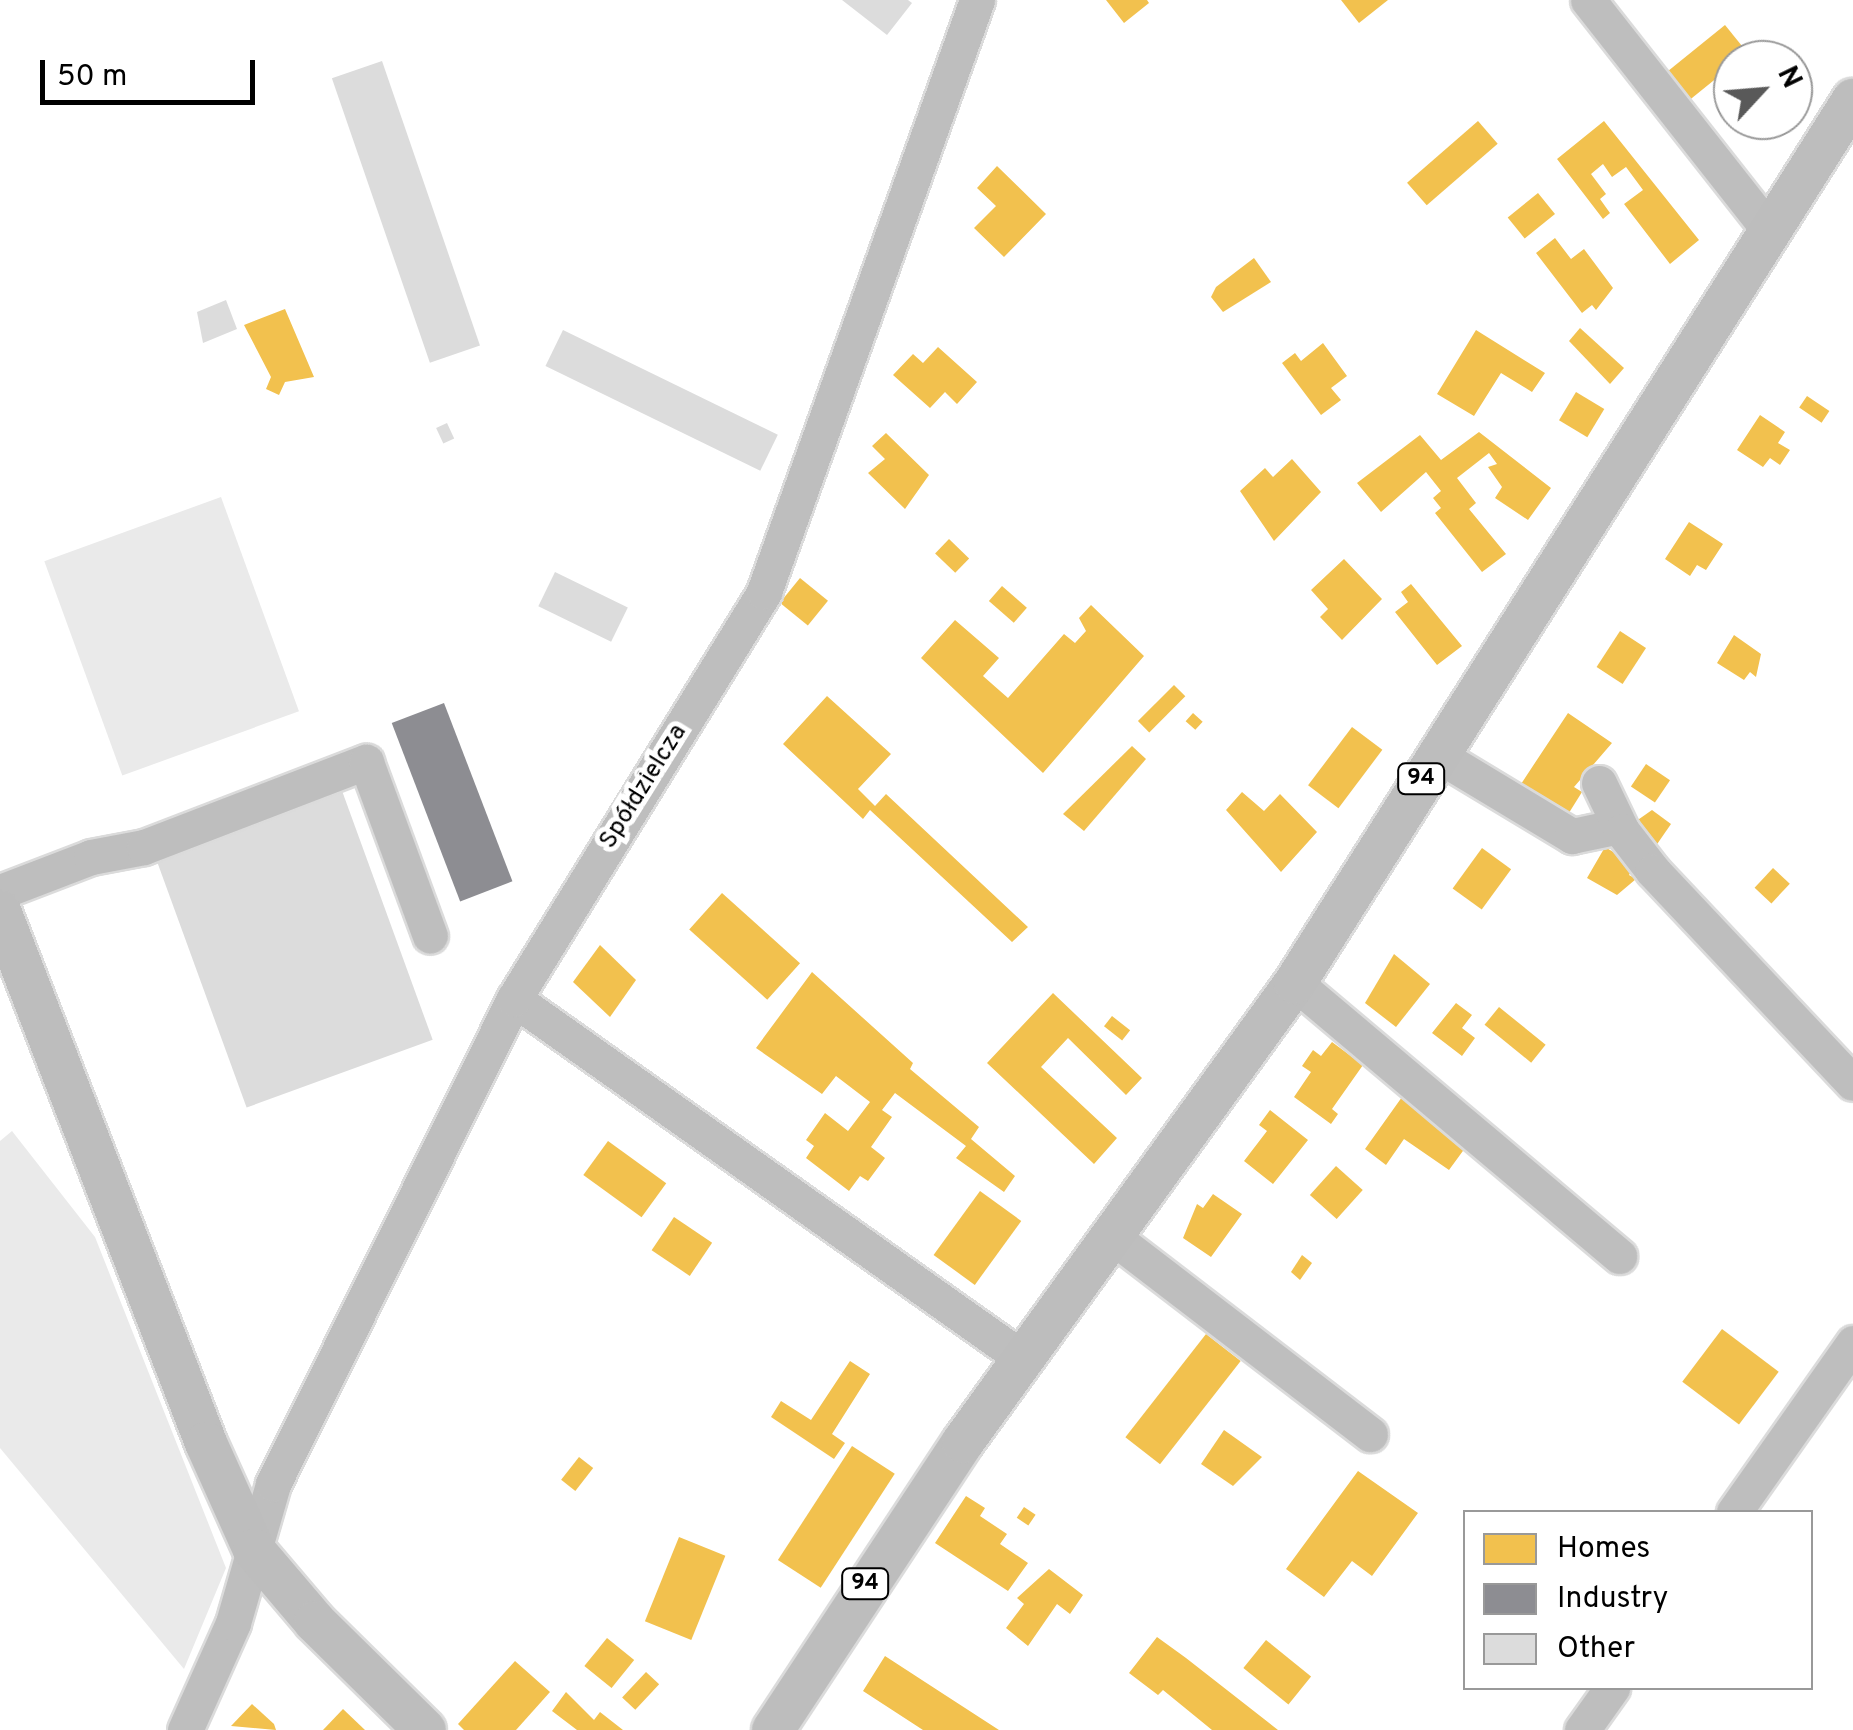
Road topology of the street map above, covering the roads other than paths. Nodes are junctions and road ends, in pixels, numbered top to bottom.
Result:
1 (977, 0) edge
2 (1588, 0) edge
3 (1853, 100) edge
4 (1770, 230) junction
5 (1436, 754) junction
6 (1599, 783) dead end
7 (1619, 826) junction
8 (0, 892) edge
9 (0, 911) edge
10 (430, 936) dead end
11 (1295, 984) junction
12 (514, 998) junction
13 (1853, 1082) edge
14 (1109, 1234) junction
15 (1619, 1256) dead end
16 (1853, 1343) edge
17 (1022, 1358) junction
18 (1370, 1434) dead end
19 (1735, 1510) edge
20 (254, 1550) junction
21 (1611, 1690) edge
22 (185, 1730) edge
23 (425, 1730) edge
24 (773, 1730) edge
25 (1582, 1730) edge

1 - 12 street, Spółdzielcza
2 - 4 street
3 - 4 main road, 94
4 - 5 main road, 94
5 - 7 street
5 - 11 main road, 94
6 - 7 street
7 - 13 street
8 - 10 street
9 - 20 main road
11 - 14 main road, 94
11 - 15 street
12 - 17 street
12 - 20 street, Spółdzielcza
14 - 17 main road, 94
14 - 18 street
16 - 19 street
17 - 24 main road, 94
20 - 22 street, Spółdzielcza
20 - 23 main road
21 - 25 street

